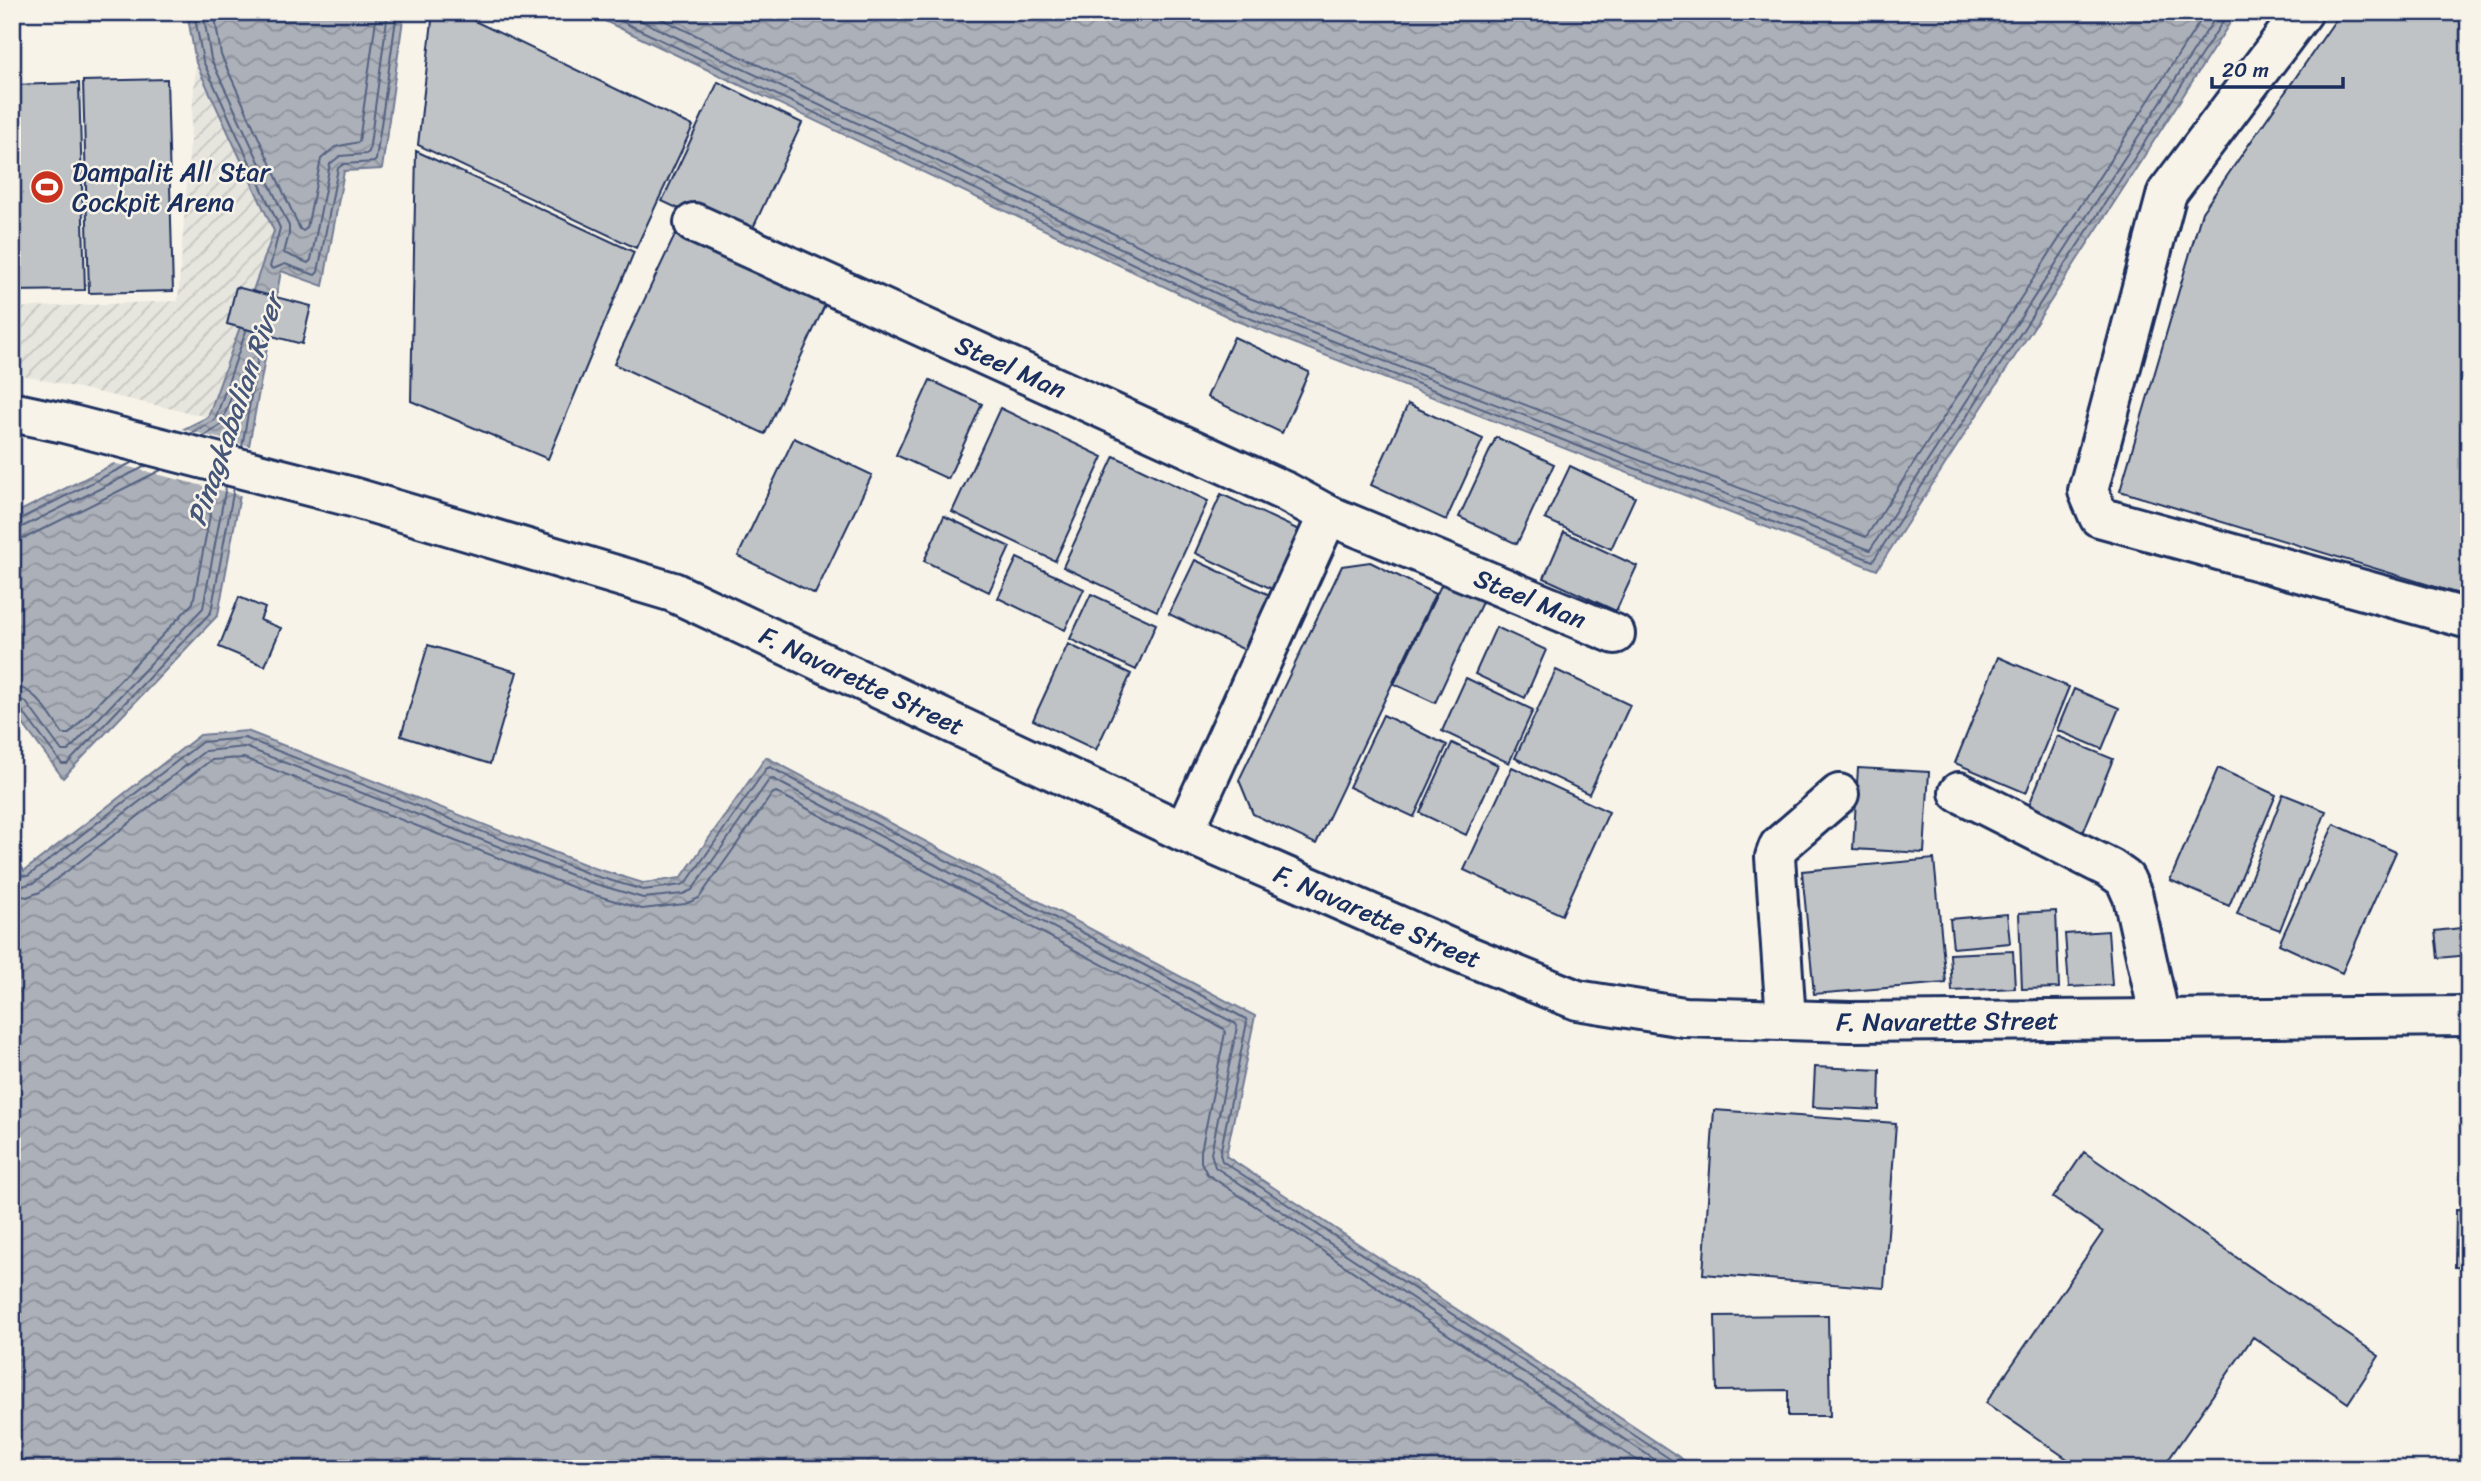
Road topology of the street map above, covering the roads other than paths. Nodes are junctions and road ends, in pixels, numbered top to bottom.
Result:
1 (2302, 12) edge
2 (694, 223) dead end
3 (12, 412) edge
4 (1328, 515) junction
5 (2469, 619) edge
6 (1615, 634) dead end
7 (1959, 792) dead end
8 (1839, 794) dead end
9 (1184, 832) junction
10 (2469, 1016) edge
11 (2160, 1019) junction
12 (1786, 1020) junction

1 - 5 main road
2 - 4 main road, Steel Man
3 - 9 main road, F. Navarette Street
4 - 6 main road, Steel Man
4 - 9 main road
7 - 11 main road
8 - 12 main road
9 - 12 main road, F. Navarette Street
10 - 11 main road, F. Navarette Street
11 - 12 main road, F. Navarette Street

